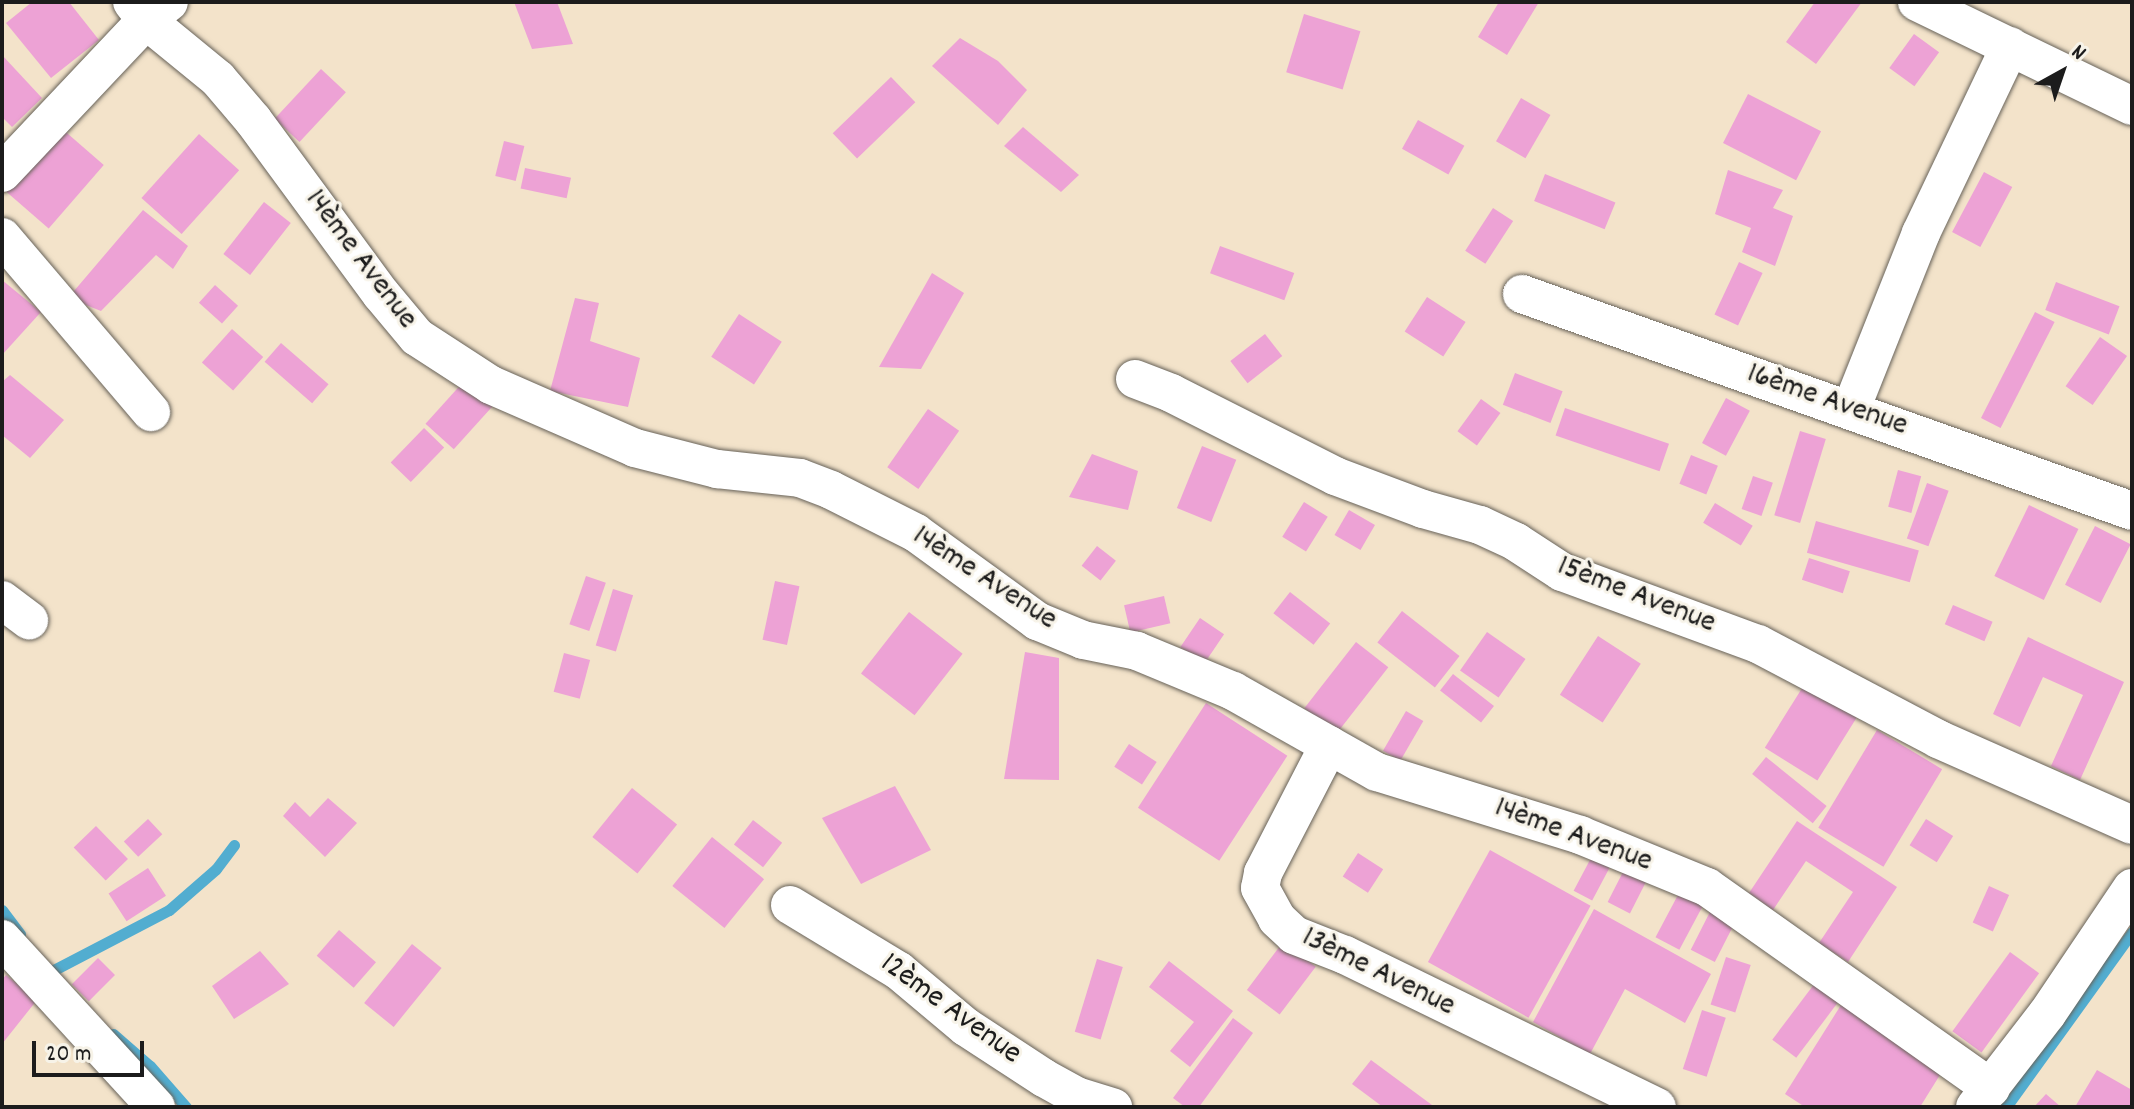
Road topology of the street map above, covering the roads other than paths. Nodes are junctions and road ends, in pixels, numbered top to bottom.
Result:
1 (1917, 2) edge
2 (149, 8) edge
3 (2010, 46) junction
4 (2132, 106) edge
5 (2, 173) edge
6 (2, 237) edge
7 (1522, 294) dead end
8 (1135, 379) dead end
9 (1851, 409) junction
10 (151, 412) dead end
11 (2132, 511) edge
12 (1329, 745) junction
13 (2132, 825) edge
14 (2132, 888) edge
15 (790, 905) dead end
16 (2, 939) edge
17 (1983, 1098) edge
18 (156, 1107) edge
19 (1113, 1107) edge
20 (1657, 1107) edge

1 - 3 street
2 - 5 street
2 - 12 street, 14ème Avenue
3 - 4 street
3 - 9 street
6 - 10 street
7 - 9 street, 16ème Avenue
8 - 13 street, 15ème Avenue
9 - 11 street, 16ème Avenue
12 - 17 street, 14ème Avenue
12 - 20 street, 13ème Avenue
14 - 17 street
15 - 19 street, 12ème Avenue
16 - 18 street

